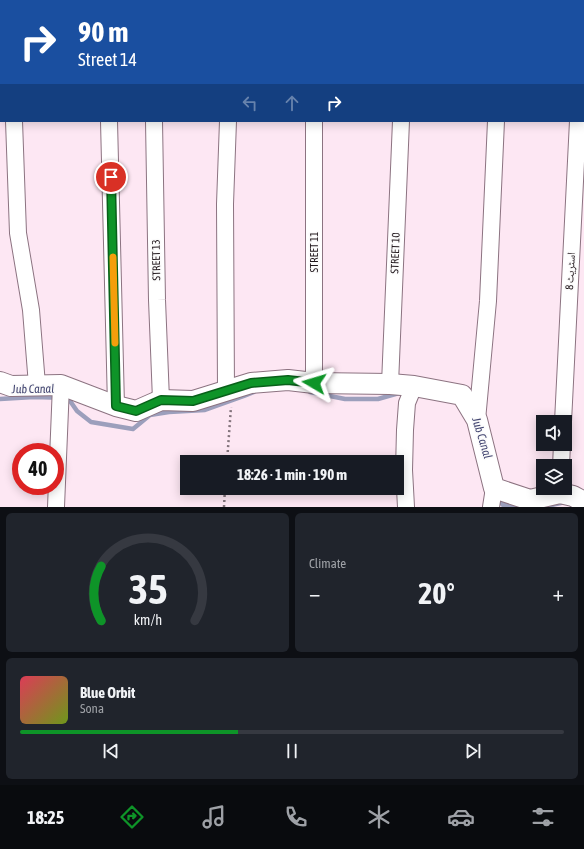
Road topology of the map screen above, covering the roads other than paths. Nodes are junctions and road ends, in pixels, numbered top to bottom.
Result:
1 (14, 122) edge
2 (110, 122) edge
3 (154, 122) edge
4 (228, 122) edge
5 (314, 122) edge
6 (401, 122) edge
7 (496, 122) edge
8 (578, 122) edge
9 (0, 382) edge
10 (314, 383) junction
11 (390, 384) junction
12 (37, 385) junction
13 (61, 385) junction
14 (414, 386) junction
15 (229, 390) junction
16 (161, 400) junction
17 (116, 406) junction
18 (563, 415) edge
19 (477, 420) junction
20 (547, 495) edge
21 (571, 495) edge
22 (493, 498) edge
23 (584, 502) edge
24 (56, 507) edge
25 (406, 507) edge

1 - 12 street
2 - 17 street
3 - 16 street, STREET 13
4 - 15 street
5 - 10 street, STREET 11
6 - 11 street, STREET 10
7 - 19 street
8 - 18 street, اسٹریٹ 8
9 - 12 street
10 - 11 street
10 - 15 street
11 - 14 street
12 - 13 street
13 - 17 street
13 - 24 street
14 - 19 street
14 - 25 street
15 - 16 street
16 - 17 street
19 - 22 street
20 - 22 street
21 - 23 street

